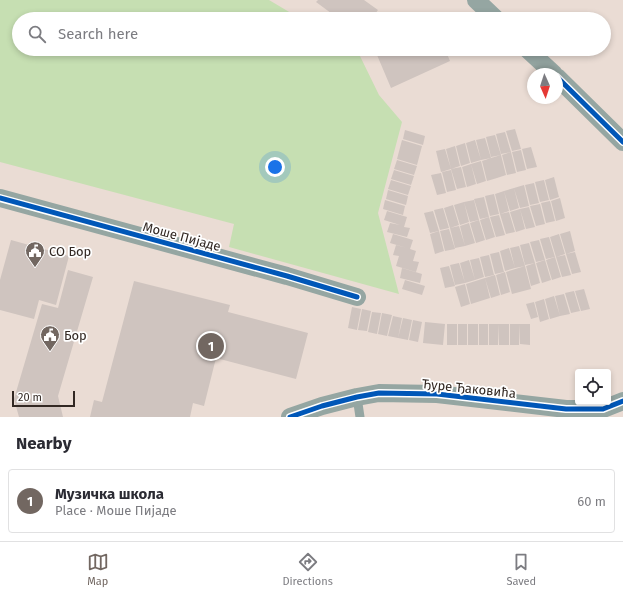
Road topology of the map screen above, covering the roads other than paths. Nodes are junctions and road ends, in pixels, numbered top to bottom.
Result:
1 (476, 0) edge
2 (489, 12) edge
3 (535, 56) edge
4 (548, 68) edge
5 (563, 83) edge
6 (623, 142) edge
7 (0, 198) edge
8 (357, 297) dead end
9 (356, 397) junction
10 (623, 401) edge
11 (290, 417) edge
12 (360, 417) edge

1 - 2 street
3 - 4 street
5 - 6 street
7 - 8 street, Моше Пијаде
9 - 10 street, Ђуре Ђаковића
9 - 11 street, Ђуре Ђаковића
9 - 12 lane

